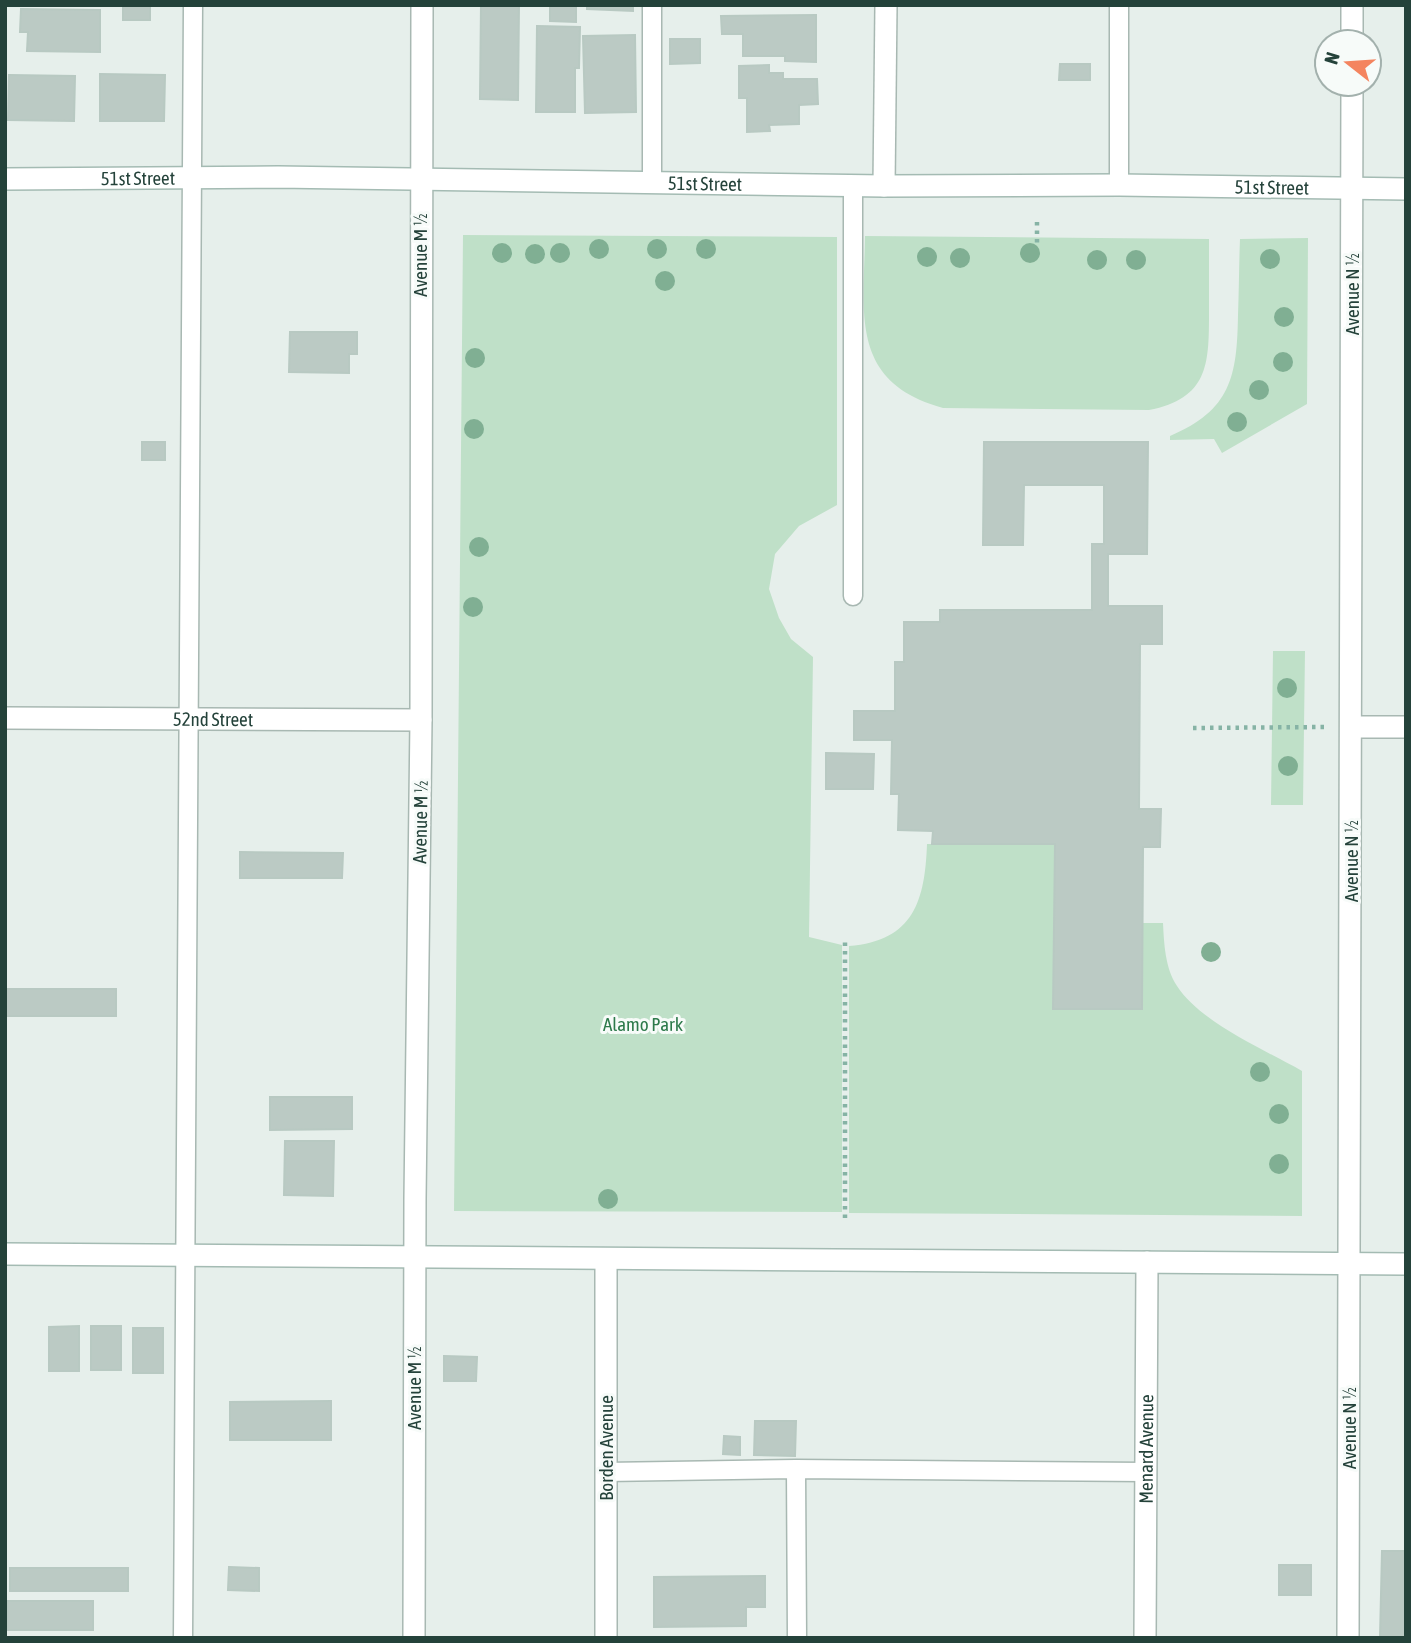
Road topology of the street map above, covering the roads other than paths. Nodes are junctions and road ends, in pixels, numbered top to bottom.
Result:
1 (193, 5) edge
2 (422, 5) edge
3 (652, 5) edge
4 (886, 5) edge
5 (1119, 5) edge
6 (1352, 5) edge
7 (1352, 28) edge
8 (1352, 98) edge
9 (192, 178) junction
10 (5, 179) edge
11 (420, 180) junction
12 (652, 182) junction
13 (853, 185) junction
14 (1119, 185) junction
15 (884, 186) junction
16 (1352, 189) junction
17 (1406, 189) edge
18 (853, 596) dead end
19 (5, 718) edge
20 (188, 718) junction
21 (421, 720) junction
22 (1351, 727) junction
23 (1406, 727) edge
24 (5, 1254) edge
25 (185, 1255) junction
26 (414, 1257) junction
27 (606, 1259) junction
28 (1147, 1262) junction
29 (1349, 1264) junction
30 (1406, 1264) edge
31 (796, 1469) junction
32 (606, 1472) junction
33 (1146, 1472) junction
34 (183, 1638) edge
35 (414, 1638) edge
36 (606, 1638) edge
37 (797, 1638) edge
38 (1145, 1638) edge
39 (1348, 1638) edge

1 - 9 lane
2 - 11 street, Avenue M ½
3 - 12 lane
4 - 15 street
5 - 14 lane
6 - 7 street
8 - 16 street, Avenue N ½
9 - 10 street, 51st Street
9 - 11 street, 51st Street
9 - 20 lane
11 - 12 street, 51st Street
11 - 21 street, Avenue M ½
12 - 13 street, 51st Street
13 - 15 street, 51st Street
13 - 18 lane
14 - 15 street, 51st Street
14 - 16 street, 51st Street
16 - 17 street, 51st Street
16 - 22 street, Avenue N ½
19 - 20 street, 52nd Street
20 - 21 street, 52nd Street
20 - 25 lane
21 - 26 street, Avenue M ½
22 - 23 street
22 - 29 street, Avenue N ½
24 - 25 street
25 - 26 street
25 - 34 lane
26 - 27 street
26 - 35 street, Avenue M ½
27 - 28 street
27 - 32 street, Borden Avenue
28 - 29 street
28 - 33 street, Menard Avenue
29 - 30 street
29 - 39 street, Avenue N ½
31 - 32 lane
31 - 33 lane
31 - 37 lane
32 - 36 street, Borden Avenue
33 - 38 street, Menard Avenue

